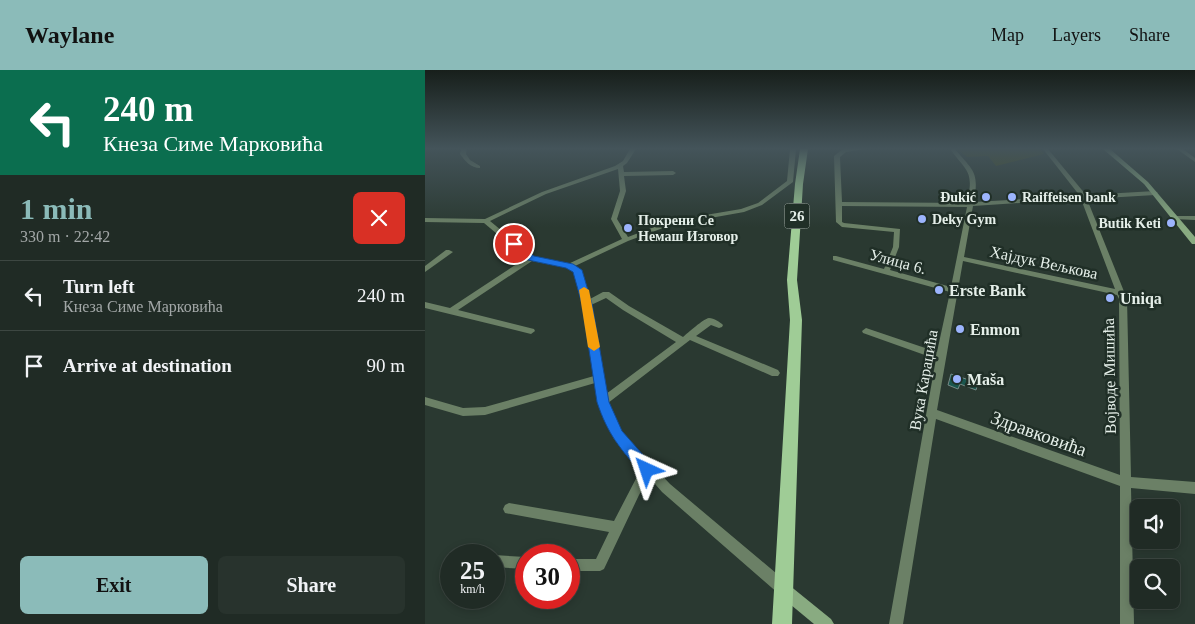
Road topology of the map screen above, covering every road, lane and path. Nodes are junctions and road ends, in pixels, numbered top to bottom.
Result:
1 (622, 174) edge
2 (594, 175) edge
3 (791, 175) edge
4 (801, 175) edge
5 (837, 175) edge
6 (973, 175) edge
7 (1066, 175) edge
8 (1137, 175) edge
9 (1155, 193) junction
10 (1083, 196) junction
11 (838, 204) junction
12 (971, 205) junction
13 (1176, 218) junction
14 (1195, 218) edge
15 (425, 220) edge
16 (486, 221) junction
17 (626, 240) junction
18 (1195, 242) edge
19 (449, 252) dead end
20 (531, 258) junction
21 (836, 258) dead end
22 (960, 258) junction
23 (569, 266) junction
24 (425, 270) edge
25 (886, 272) junction
26 (953, 290) junction
27 (1121, 293) junction
28 (587, 304) junction
29 (425, 305) edge
30 (450, 312) junction
31 (719, 325) dead end
32 (531, 331) dead end
33 (866, 331) dead end
34 (687, 340) junction
35 (941, 358) junction
36 (775, 373) dead end
37 (599, 378) junction
38 (425, 401) edge
39 (603, 402) junction
40 (932, 413) junction
41 (647, 470) junction
42 (1124, 482) junction
43 (1195, 488) edge
44 (509, 509) dead end
45 (618, 528) junction
46 (580, 565) edge
47 (784, 590) junction
48 (783, 624) edge
49 (826, 624) edge
50 (896, 624) edge
51 (1127, 624) edge

1 - 17 street
2 - 16 street
3 - 17 street
4 - 47 main road, 26
5 - 11 street
6 - 12 street, Вука Караџића
7 - 10 street, Војводе Мишића
8 - 9 street
9 - 10 street
9 - 13 street
10 - 12 street
10 - 27 street, Војводе Мишића
11 - 12 street
11 - 25 street
12 - 22 street, Вука Караџића
13 - 14 street
13 - 18 street
15 - 16 street
16 - 20 street
17 - 23 street
19 - 24 street
20 - 23 street
20 - 30 street
21 - 25 street, Улица 6.
22 - 26 street, Вука Караџића
22 - 27 street, Хајдук Вељкова
23 - 28 street
25 - 26 street, Улица 6.
26 - 35 street, Вука Караџића
27 - 42 street, Војводе Мишића
28 - 34 street
28 - 37 street
29 - 30 street
30 - 32 street
31 - 34 street
33 - 35 street
34 - 36 street
34 - 39 street
35 - 40 street, Вука Караџића
37 - 38 street
37 - 39 street
39 - 41 street
40 - 42 street, Здравковића
40 - 50 street, Вука Караџића
41 - 45 street
41 - 47 street
42 - 43 street, Здравковића
42 - 51 street, Војводе Мишића
44 - 45 street
45 - 46 street
47 - 48 main road, 26
47 - 49 street

